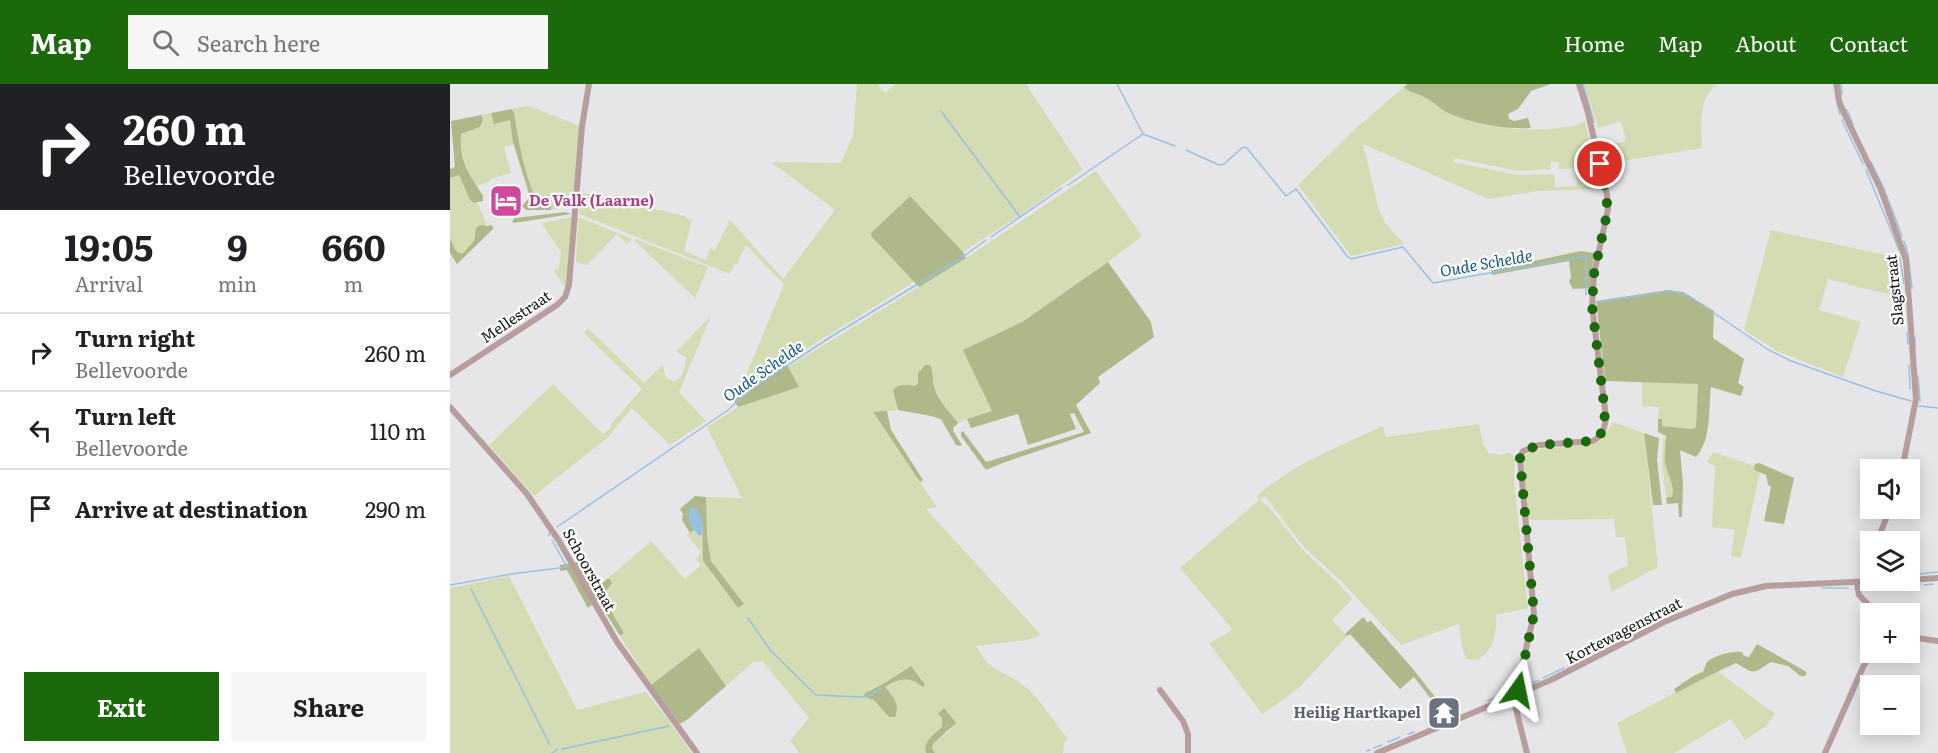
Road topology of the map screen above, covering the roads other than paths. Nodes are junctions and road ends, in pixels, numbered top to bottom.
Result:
1 (589, 84) edge
2 (1579, 84) edge
3 (1837, 84) edge
4 (450, 375) edge
5 (450, 407) edge
6 (1904, 459) edge
7 (1938, 578) edge
8 (1920, 579) edge
9 (1860, 583) joint
10 (1865, 603) edge
11 (1920, 639) edge
12 (1938, 642) edge
13 (1865, 663) edge
14 (1160, 690) dead end
15 (1516, 696) junction
16 (697, 753) edge
17 (1188, 753) edge
18 (1377, 753) edge
19 (1527, 753) edge
20 (1825, 753) edge

1 - 4 street, Mellestraat
2 - 15 street
3 - 6 street, Slagstraat
5 - 16 street, Schoorstraat
7 - 8 street
9 - 10 street
9 - 15 street, Kortewagenstraat
11 - 12 street
13 - 20 street
14 - 17 street
15 - 18 street, Kortewagenstraat
15 - 19 street

